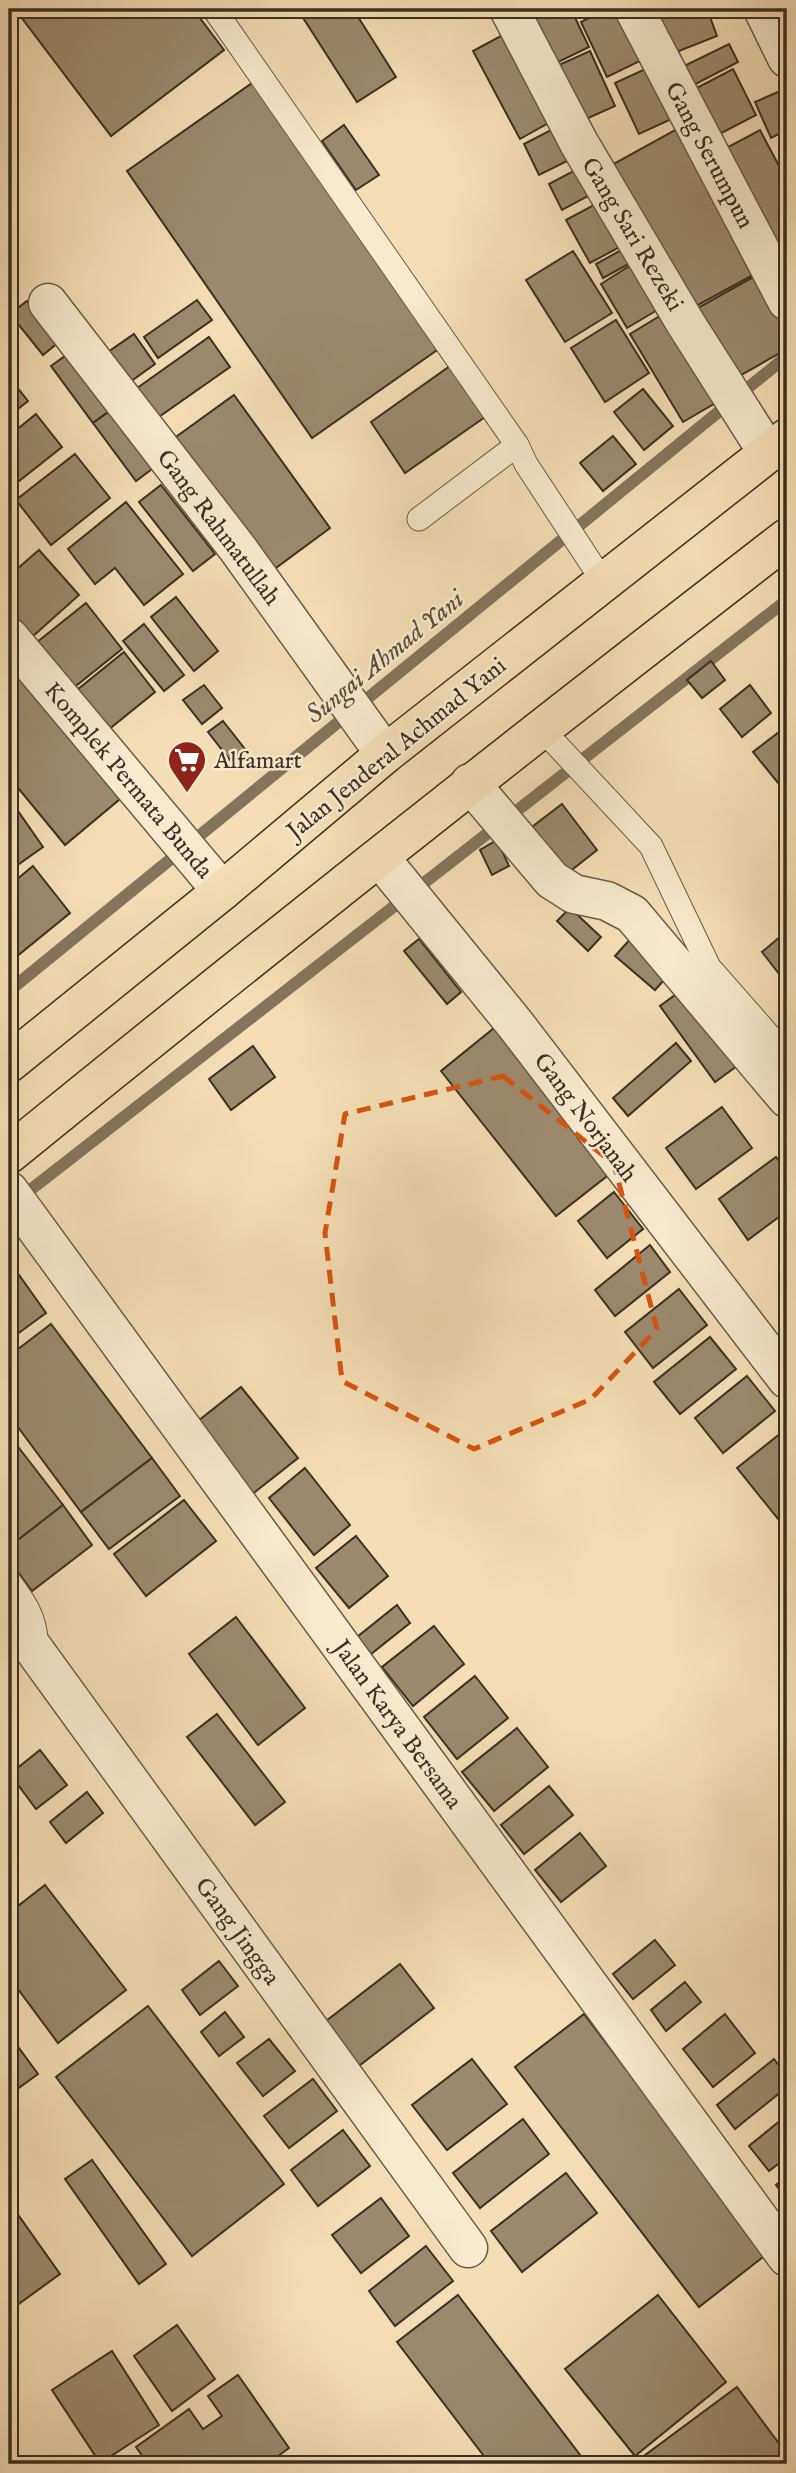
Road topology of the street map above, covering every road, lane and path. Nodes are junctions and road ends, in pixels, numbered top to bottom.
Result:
1 (214, 9) edge
2 (509, 9) edge
3 (634, 9) edge
4 (763, 9) edge
5 (787, 58) edge
6 (787, 301) edge
7 (48, 303) dead end
8 (517, 445) junction
9 (778, 445) edge
10 (419, 519) dead end
11 (787, 538) edge
12 (604, 583) junction
13 (9, 637) edge
14 (541, 728) junction
15 (384, 754) junction
16 (493, 810) junction
17 (402, 885) junction
18 (222, 891) junction
19 (787, 1056) edge
20 (9, 1063) edge
21 (787, 1098) edge
22 (13, 1141) edge
23 (9, 1191) edge
24 (787, 1379) edge
25 (9, 1581) edge
26 (9, 1615) edge
27 (37, 1653) junction
28 (468, 2248) dead end
29 (787, 2257) edge

1 - 8 lane
2 - 9 street, Gang Sari Rezeki
3 - 6 street, Gang Serumpun
4 - 5 street
7 - 15 street, Gang Rahmatullah
8 - 10 lane
8 - 12 lane
9 - 12 highway, Jalan Jenderal Achmad Yani
11 - 14 highway
12 - 15 highway, Jalan Jenderal Achmad Yani
13 - 18 street, Komplek Permata Bunda
14 - 16 highway
14 - 19 lane
15 - 18 highway, Jalan Jenderal Achmad Yani
16 - 17 highway
16 - 21 street
17 - 22 highway
17 - 24 street, Gang Norjanah
18 - 20 highway, Jalan Jenderal Achmad Yani
23 - 29 street, Jalan Karya Bersama
25 - 27 lane
26 - 27 street, Gang Jingga
27 - 28 street, Gang Jingga

